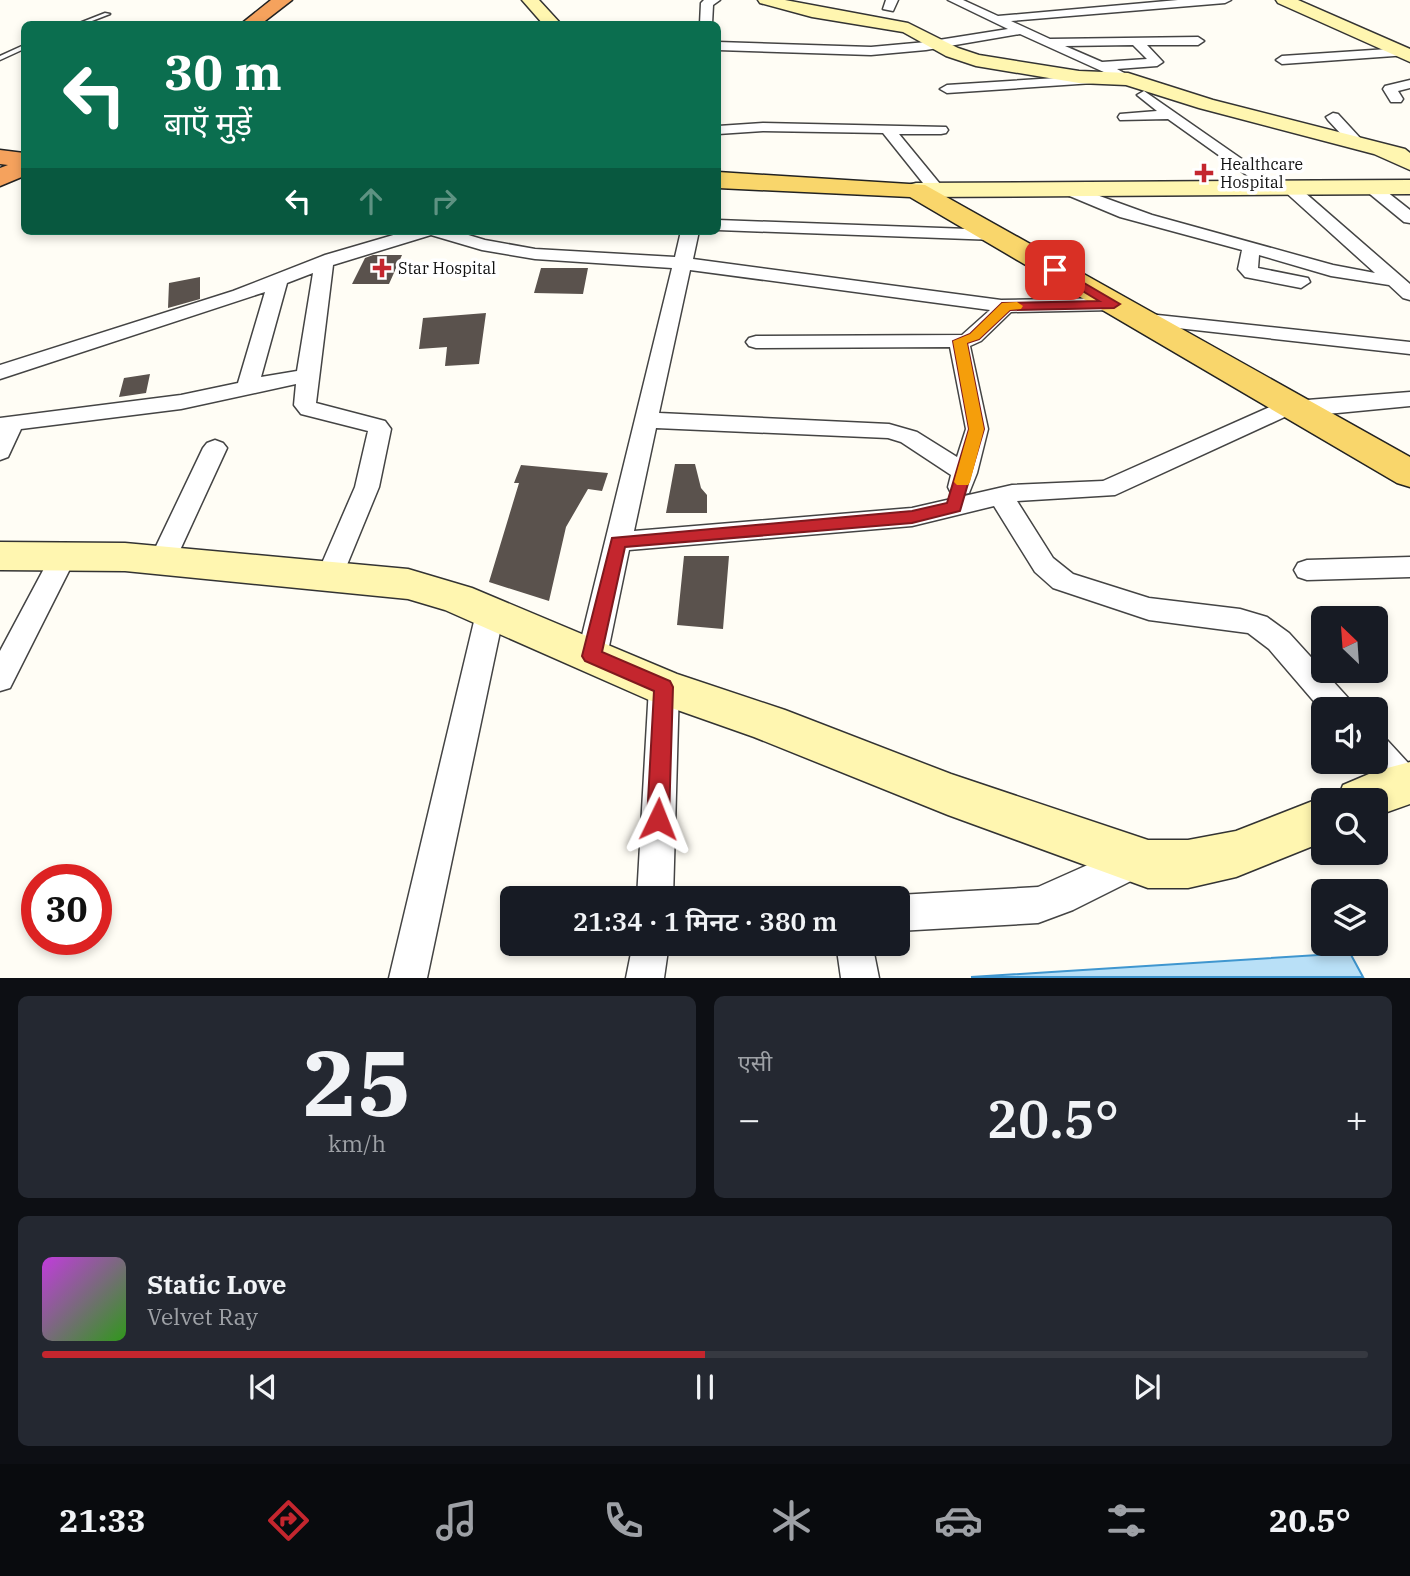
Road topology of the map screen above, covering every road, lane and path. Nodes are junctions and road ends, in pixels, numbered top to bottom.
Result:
1 (283, 0) edge
2 (297, 0) edge
3 (530, 0) edge
4 (714, 0) edge
5 (766, 0) edge
6 (954, 0) edge
7 (1032, 0) edge
8 (1214, 0) edge
9 (1225, 0) edge
10 (1284, 0) edge
11 (1176, 2) edge
12 (1153, 6) junction
13 (107, 14) dead end
14 (1050, 15) junction
15 (999, 20) junction
16 (88, 21) edge
17 (254, 21) edge
18 (268, 21) edge
19 (549, 21) edge
20 (706, 21) edge
21 (1024, 30) junction
22 (1049, 42) junction
23 (1138, 42) junction
24 (939, 45) junction
25 (721, 46) edge
26 (21, 48) edge
27 (1406, 54) edge
28 (0, 58) edge
29 (1282, 60) dead end
30 (1095, 66) junction
31 (1130, 83) junction
32 (1410, 84) edge
33 (947, 89) dead end
34 (1396, 99) dead end
35 (1203, 103) junction
36 (1165, 110) junction
37 (1125, 117) dead end
38 (1333, 117) dead end
39 (721, 130) edge
40 (941, 130) dead end
41 (889, 131) junction
42 (1357, 143) junction
43 (1410, 163) edge
44 (721, 180) edge
45 (1371, 187) junction
46 (1410, 187) edge
47 (1282, 188) junction
48 (1066, 189) junction
49 (926, 190) junction
50 (1410, 218) edge
51 (721, 225) edge
52 (413, 235) edge
53 (450, 235) edge
54 (689, 235) edge
55 (996, 235) junction
56 (1251, 248) junction
57 (324, 262) junction
58 (682, 263) junction
59 (278, 280) junction
60 (1395, 280) junction
61 (1301, 282) dead end
62 (1410, 294) edge
63 (1006, 306) junction
64 (1127, 311) junction
65 (960, 341) junction
66 (756, 342) dead end
67 (1410, 348) edge
68 (0, 373) edge
69 (307, 378) junction
70 (248, 387) junction
71 (1410, 399) edge
72 (1292, 408) junction
73 (646, 420) junction
74 (6, 424) edge
75 (215, 448) dead end
76 (0, 452) edge
77 (965, 472) junction
78 (1410, 474) edge
79 (1000, 495) junction
80 (954, 507) junction
81 (618, 542) junction
82 (0, 555) edge
83 (64, 555) junction
84 (162, 561) junction
85 (1410, 567) edge
86 (1307, 569) dead end
87 (330, 577) junction
88 (490, 612) junction
89 (592, 656) junction
90 (0, 679) edge
91 (664, 687) junction
92 (1328, 697) edge
93 (1388, 763) edge
94 (1408, 784) edge
95 (1388, 789) edge
96 (1311, 824) edge
97 (1137, 860) junction
98 (655, 886) edge
99 (910, 913) edge
100 (649, 956) edge
101 (856, 956) edge
102 (408, 978) edge
103 (645, 978) edge
104 (860, 978) edge

1 - 17 highway
2 - 18 highway
3 - 19 street
4 - 20 street
5 - 24 street
6 - 15 street
7 - 14 street
8 - 9 street
8 - 11 street
10 - 27 street
11 - 12 street
12 - 14 street
12 - 23 street
13 - 16 lane
14 - 15 street
15 - 21 street
21 - 22 street
21 - 24 street
22 - 23 street
22 - 30 street
23 - 30 street
24 - 25 street
24 - 31 street
26 - 28 lane
27 - 29 street
30 - 31 street
31 - 33 street
31 - 35 street
31 - 36 street
32 - 34 street
35 - 36 street
35 - 42 street
36 - 37 street
36 - 47 street
38 - 42 street
39 - 41 street
40 - 41 street
41 - 49 street
42 - 43 street
44 - 49 main road
45 - 46 street
45 - 47 street
45 - 50 street
47 - 48 street
47 - 60 street
48 - 49 street
48 - 56 street
49 - 55 main road
51 - 55 street
52 - 57 street
53 - 58 street
54 - 58 street
55 - 64 main road
56 - 60 street
56 - 61 street
57 - 59 street
57 - 69 street
58 - 63 street
58 - 73 street
59 - 68 street
59 - 70 street
60 - 62 street
63 - 64 street
63 - 65 street
64 - 67 street
64 - 72 main road
65 - 66 street
65 - 77 street
69 - 70 street
69 - 87 street
70 - 74 street
71 - 72 street
72 - 78 main road
72 - 79 street
73 - 77 street
73 - 81 street
74 - 76 street
75 - 84 street
77 - 80 street
79 - 80 street
79 - 92 street
80 - 81 street
81 - 89 street
82 - 83 street
83 - 84 street
83 - 90 street
84 - 87 street
85 - 86 street
87 - 88 street
88 - 89 street
88 - 102 street
89 - 91 street
91 - 97 street
91 - 98 street
93 - 94 street
94 - 95 street
96 - 97 street
97 - 99 street
100 - 103 street
101 - 104 street

